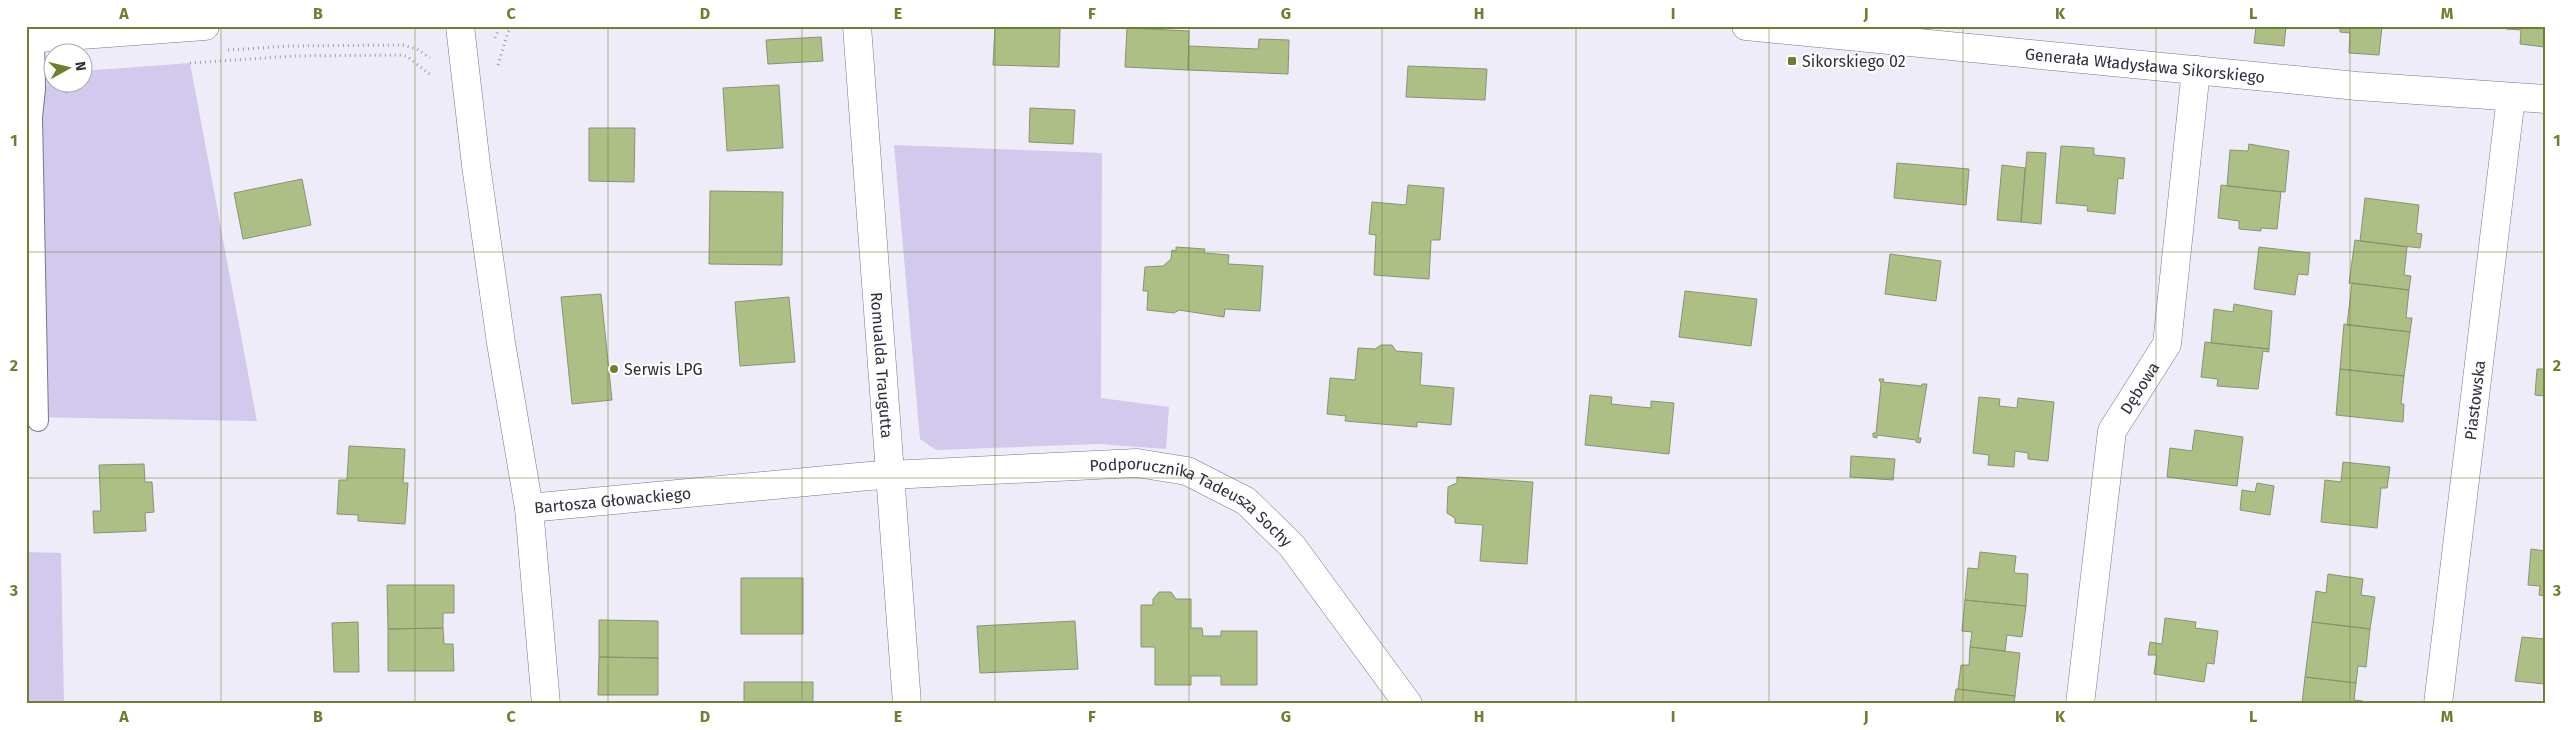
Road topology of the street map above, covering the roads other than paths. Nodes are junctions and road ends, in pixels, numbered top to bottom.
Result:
1 (205, 26) edge
2 (460, 26) edge
3 (857, 26) edge
4 (1746, 26) edge
5 (30, 39) edge
6 (2196, 70) junction
7 (2511, 97) junction
8 (2545, 99) edge
9 (38, 422) dead end
10 (891, 475) junction
11 (529, 508) junction
12 (546, 704) edge
13 (907, 704) edge
14 (1408, 704) edge
15 (2080, 704) edge
16 (2438, 704) edge

1 - 5 street
2 - 11 street
3 - 10 street, Romualda Traugutta
4 - 6 street, Generała Władysława Sikorskiego
5 - 9 lane
6 - 7 street, Generała Władysława Sikorskiego
6 - 15 street, Dębowa
7 - 8 street, Generała Władysława Sikorskiego
7 - 16 street, Piastowska
10 - 11 street, Bartosza Głowackiego
10 - 13 street, Romualda Traugutta
10 - 14 street, Podporucznika Tadeusza Sochy
11 - 12 street, Bartosza Głowackiego

